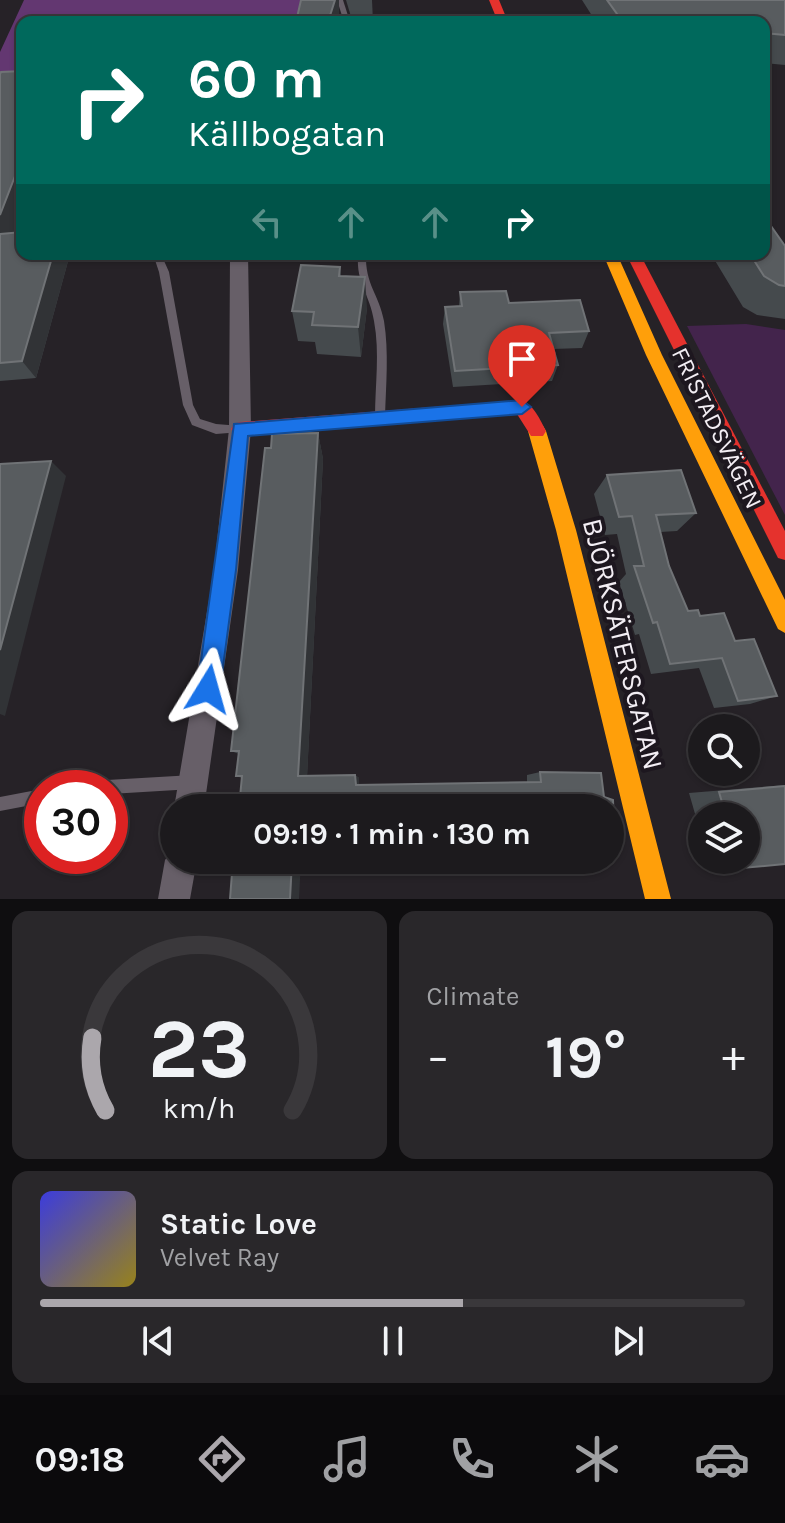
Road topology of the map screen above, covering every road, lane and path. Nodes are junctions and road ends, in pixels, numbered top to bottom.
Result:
1 (159, 260) edge
2 (239, 260) edge
3 (361, 260) edge
4 (613, 260) edge
5 (636, 260) edge
6 (380, 418) junction
7 (240, 429) junction
8 (785, 551) edge
9 (785, 622) edge
10 (128, 791) edge
11 (177, 794) edge
12 (192, 794) edge
13 (24, 799) edge
14 (0, 804) edge
15 (178, 874) edge
16 (174, 899) edge
17 (658, 899) edge

1 - 7 lane
2 - 7 street
3 - 6 lane
4 - 9 street, FRISTADSVÄGEN
5 - 8 street, FRISTADSVÄGEN
6 - 7 street
6 - 17 street, BJÖRKSÄTERSGATAN
7 - 12 street
10 - 11 lane
13 - 14 lane
15 - 16 street

